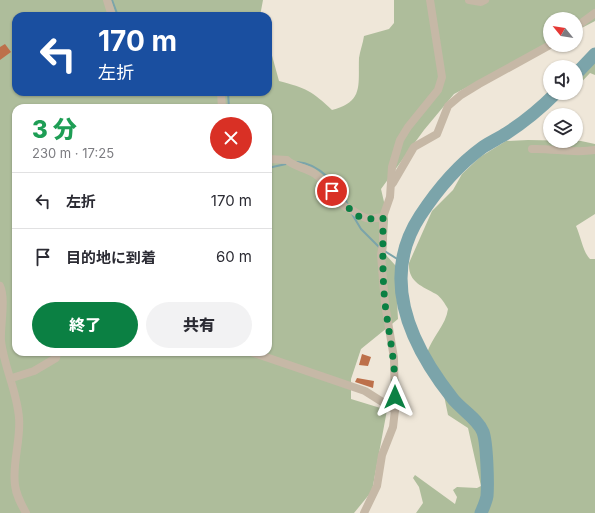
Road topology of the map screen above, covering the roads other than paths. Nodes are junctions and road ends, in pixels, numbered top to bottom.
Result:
1 (106, 0) edge
2 (430, 0) edge
3 (469, 0) edge
4 (485, 0) edge
5 (110, 12) edge
6 (595, 13) edge
7 (583, 22) edge
8 (543, 49) edge
9 (532, 149) dead end
10 (595, 150) edge
11 (272, 160) edge
12 (392, 186) junction
13 (383, 218) junction
14 (0, 286) edge
15 (56, 356) edge
16 (263, 356) edge
17 (12, 378) junction
18 (395, 410) junction
19 (26, 513) edge
20 (364, 513) edge

1 - 5 street
2 - 12 street
3 - 4 street
6 - 7 street
8 - 12 street
9 - 10 street
11 - 13 street
12 - 13 street
13 - 18 street
14 - 17 street
15 - 17 street
16 - 18 street
17 - 19 street
18 - 20 street

